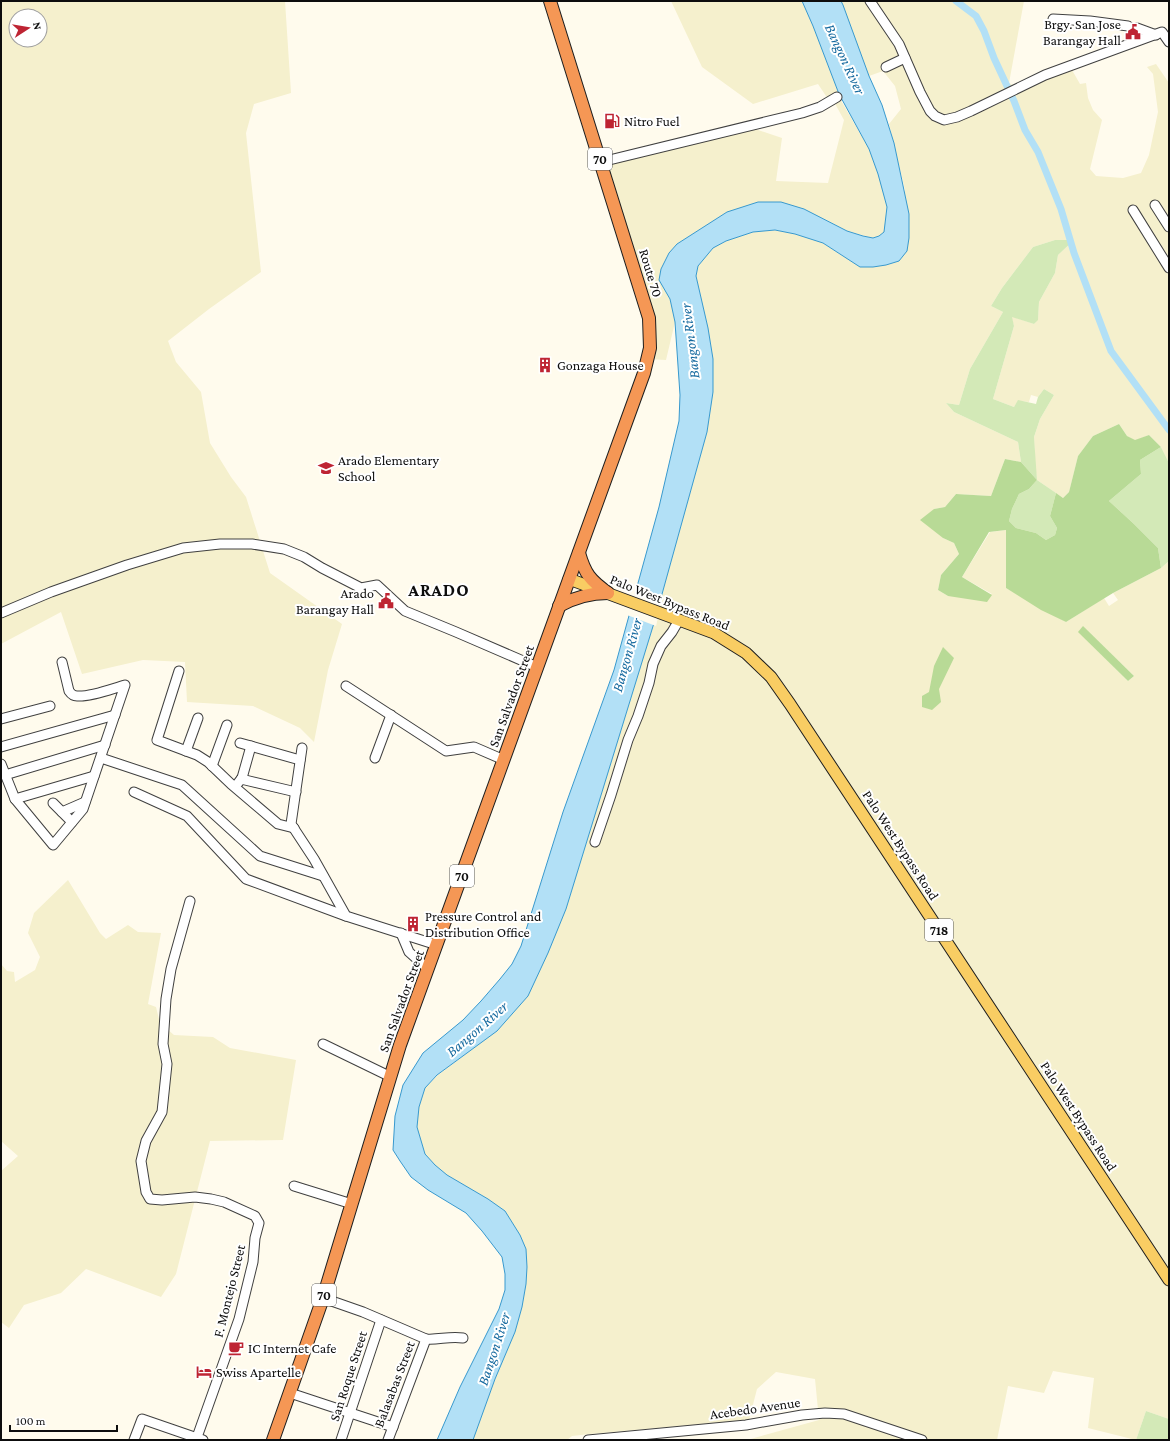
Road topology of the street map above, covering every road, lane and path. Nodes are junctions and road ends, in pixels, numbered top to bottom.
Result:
1 (550, 1) edge
2 (870, 1) edge
3 (1053, 19) dead end
4 (1162, 32) edge
5 (1169, 42) edge
6 (905, 58) junction
7 (886, 66) dead end
8 (837, 97) dead end
9 (601, 162) junction
10 (1155, 205) dead end
11 (1133, 210) dead end
12 (1169, 227) edge
13 (1169, 268) edge
14 (578, 553) junction
15 (569, 579) junction
16 (614, 595) junction
17 (559, 606) junction
18 (1, 613) edge
19 (676, 619) junction
20 (62, 662) dead end
21 (537, 668) junction
22 (179, 671) dead end
23 (346, 686) dead end
24 (50, 706) dead end
25 (115, 715) junction
26 (391, 715) junction
27 (198, 718) dead end
28 (1, 719) edge
29 (227, 725) dead end
30 (240, 743) dead end
31 (105, 745) junction
32 (251, 746) junction
33 (1, 747) edge
34 (302, 748) dead end
35 (186, 751) junction
36 (101, 758) junction
37 (375, 758) dead end
38 (300, 760) junction
39 (504, 760) junction
40 (1, 764) edge
41 (212, 766) junction
42 (5, 775) junction
43 (94, 776) junction
44 (241, 779) junction
45 (235, 788) junction
46 (134, 792) dead end
47 (296, 792) junction
48 (15, 799) junction
49 (85, 802) junction
50 (52, 803) dead end
51 (62, 812) junction
52 (72, 822) junction
53 (294, 828) junction
54 (595, 842) dead end
55 (323, 876) junction
56 (190, 901) dead end
57 (346, 916) junction
58 (401, 933) junction
59 (437, 945) junction
60 (428, 968) junction
61 (323, 1044) dead end
62 (391, 1077) junction
63 (294, 1186) dead end
64 (352, 1204) junction
65 (1169, 1280) edge
66 (323, 1298) junction
67 (381, 1320) junction
68 (463, 1338) dead end
69 (426, 1339) junction
70 (290, 1393) junction
71 (350, 1413) junction
72 (393, 1427) junction
73 (198, 1439) edge
74 (134, 1440) edge
75 (273, 1440) edge
76 (341, 1440) edge
77 (388, 1440) edge
78 (588, 1440) edge
79 (922, 1440) edge

1 - 9 highway, Route 70 / 70
2 - 6 street
3 - 4 street
4 - 5 street
4 - 6 street
6 - 7 street
8 - 9 street
9 - 14 highway, Route 70 / 70
10 - 12 street
11 - 13 street
14 - 15 highway, San Salvador Street / 70
14 - 16 highway
15 - 16 main road, Palo West Bypass Road / 718
15 - 17 highway, San Salvador Street / 70
16 - 17 highway
16 - 19 main road, Palo West Bypass Road / 718
17 - 21 highway, San Salvador Street / 70
18 - 21 street
19 - 54 street
19 - 65 main road, Palo West Bypass Road / 718
20 - 25 street
21 - 39 highway, San Salvador Street / 70
22 - 35 street
23 - 26 street
24 - 28 street
25 - 31 street
25 - 33 street
26 - 37 street
26 - 39 street
27 - 35 street
29 - 41 street
30 - 32 street
31 - 36 street
31 - 42 street
32 - 38 street
32 - 44 street
34 - 38 street
35 - 41 street
36 - 43 street
36 - 55 street
38 - 47 street
39 - 59 highway, San Salvador Street / 70
40 - 42 street
41 - 45 street
42 - 48 street
43 - 48 street
43 - 49 street
44 - 45 street
44 - 47 street
45 - 53 street
46 - 57 street
47 - 53 street
48 - 52 street
49 - 51 street
49 - 52 street
50 - 51 street
51 - 52 street
53 - 55 street
55 - 57 street
56 - 73 street, F. Montejo Street
57 - 58 street
58 - 59 street
58 - 60 street
59 - 60 highway, San Salvador Street / 70
60 - 62 highway, San Salvador Street / 70
61 - 62 street
62 - 64 highway, San Salvador Street / 70
63 - 64 street
64 - 66 highway, San Salvador Street / 70
66 - 67 street
66 - 70 highway, San Salvador Street / 70
67 - 69 street
67 - 71 street, San Roque Street
68 - 69 street
69 - 72 street, Balasabas Street
70 - 71 street
70 - 75 highway, San Salvador Street / 70
71 - 72 street
71 - 76 street, San Roque Street
72 - 77 street, Balasabas Street
73 - 74 street
78 - 79 street, Acebedo Avenue

